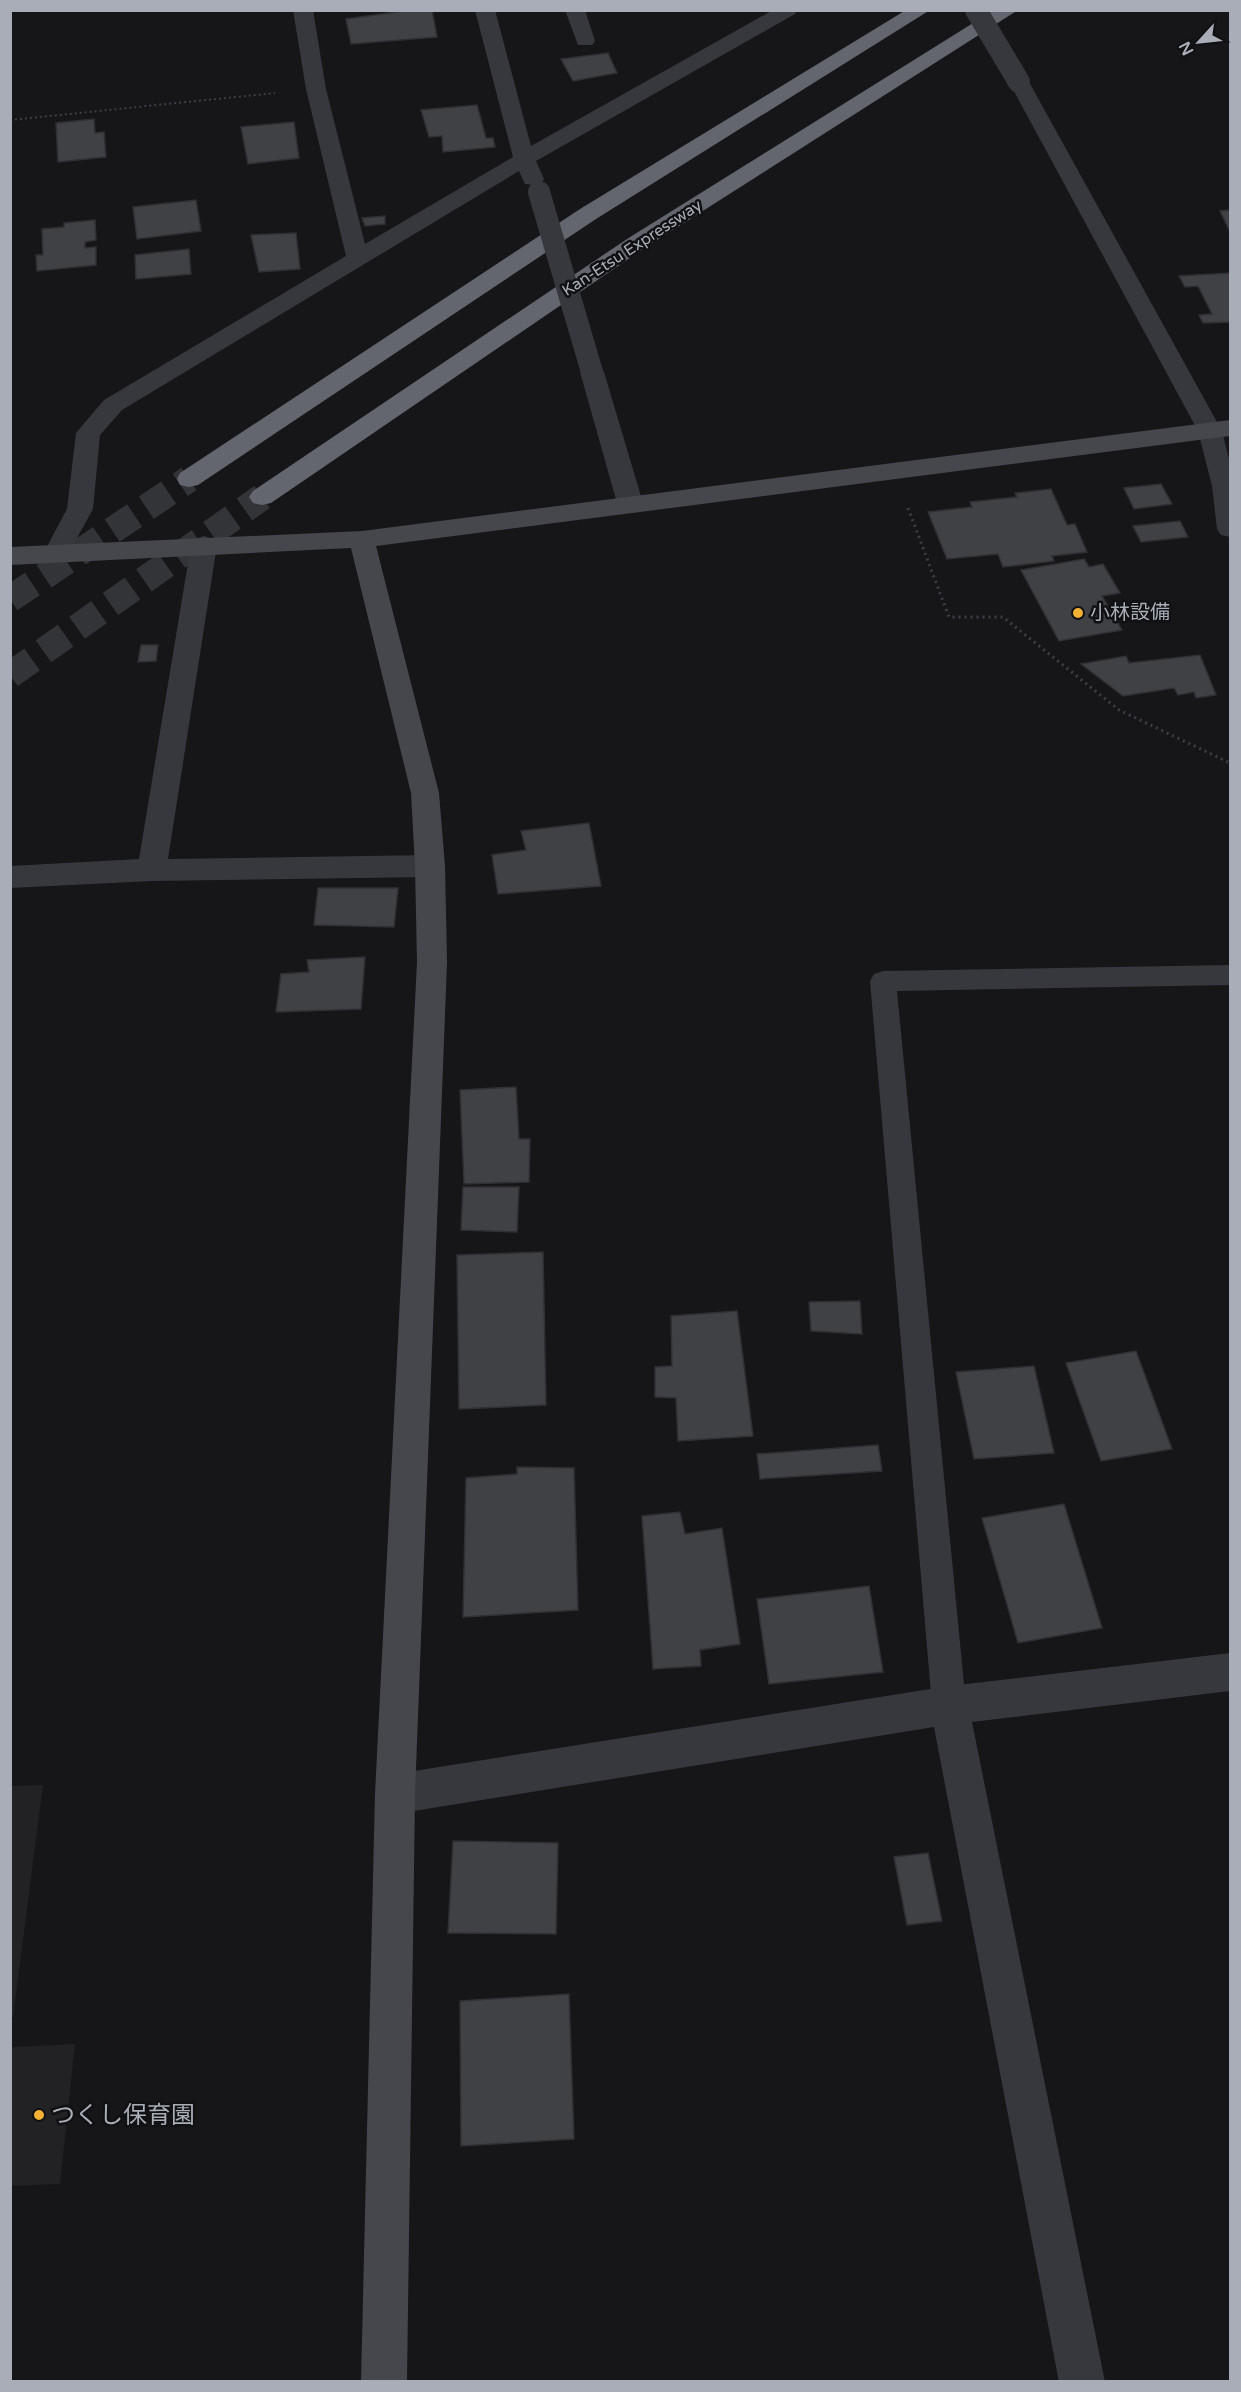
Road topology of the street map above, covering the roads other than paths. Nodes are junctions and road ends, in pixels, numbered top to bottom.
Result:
1 (303, 10) edge
2 (484, 10) edge
3 (575, 10) edge
4 (788, 10) edge
5 (921, 10) edge
6 (976, 10) edge
7 (1009, 10) edge
8 (585, 41) dead end
9 (524, 159) junction
10 (358, 259) junction
11 (1220, 429) edge
12 (189, 479) tunnel mouth
13 (262, 497) tunnel mouth
14 (630, 502) junction
15 (1230, 529) edge
16 (362, 538) junction
17 (204, 545) junction
18 (57, 552) junction
19 (10, 556) edge
20 (430, 866) junction
21 (152, 870) junction
22 (10, 877) edge
23 (1230, 975) edge
24 (1230, 1672) edge
25 (949, 1705) junction
26 (395, 1794) junction
27 (384, 2382) edge
28 (1082, 2382) edge

1 - 10 street
2 - 9 street
3 - 8 street
4 - 9 street
5 - 12 highway
6 - 11 street, bridge
7 - 13 highway, Kan-Etsu Expressway
9 - 10 street
9 - 14 street, bridge
10 - 18 street
11 - 14 street
11 - 15 street
14 - 16 street
16 - 17 street
16 - 20 street
17 - 18 street
17 - 21 street
18 - 19 street
20 - 21 street
20 - 26 street
21 - 22 street
23 - 25 lane
24 - 25 street
25 - 26 street
25 - 28 street
26 - 27 street

